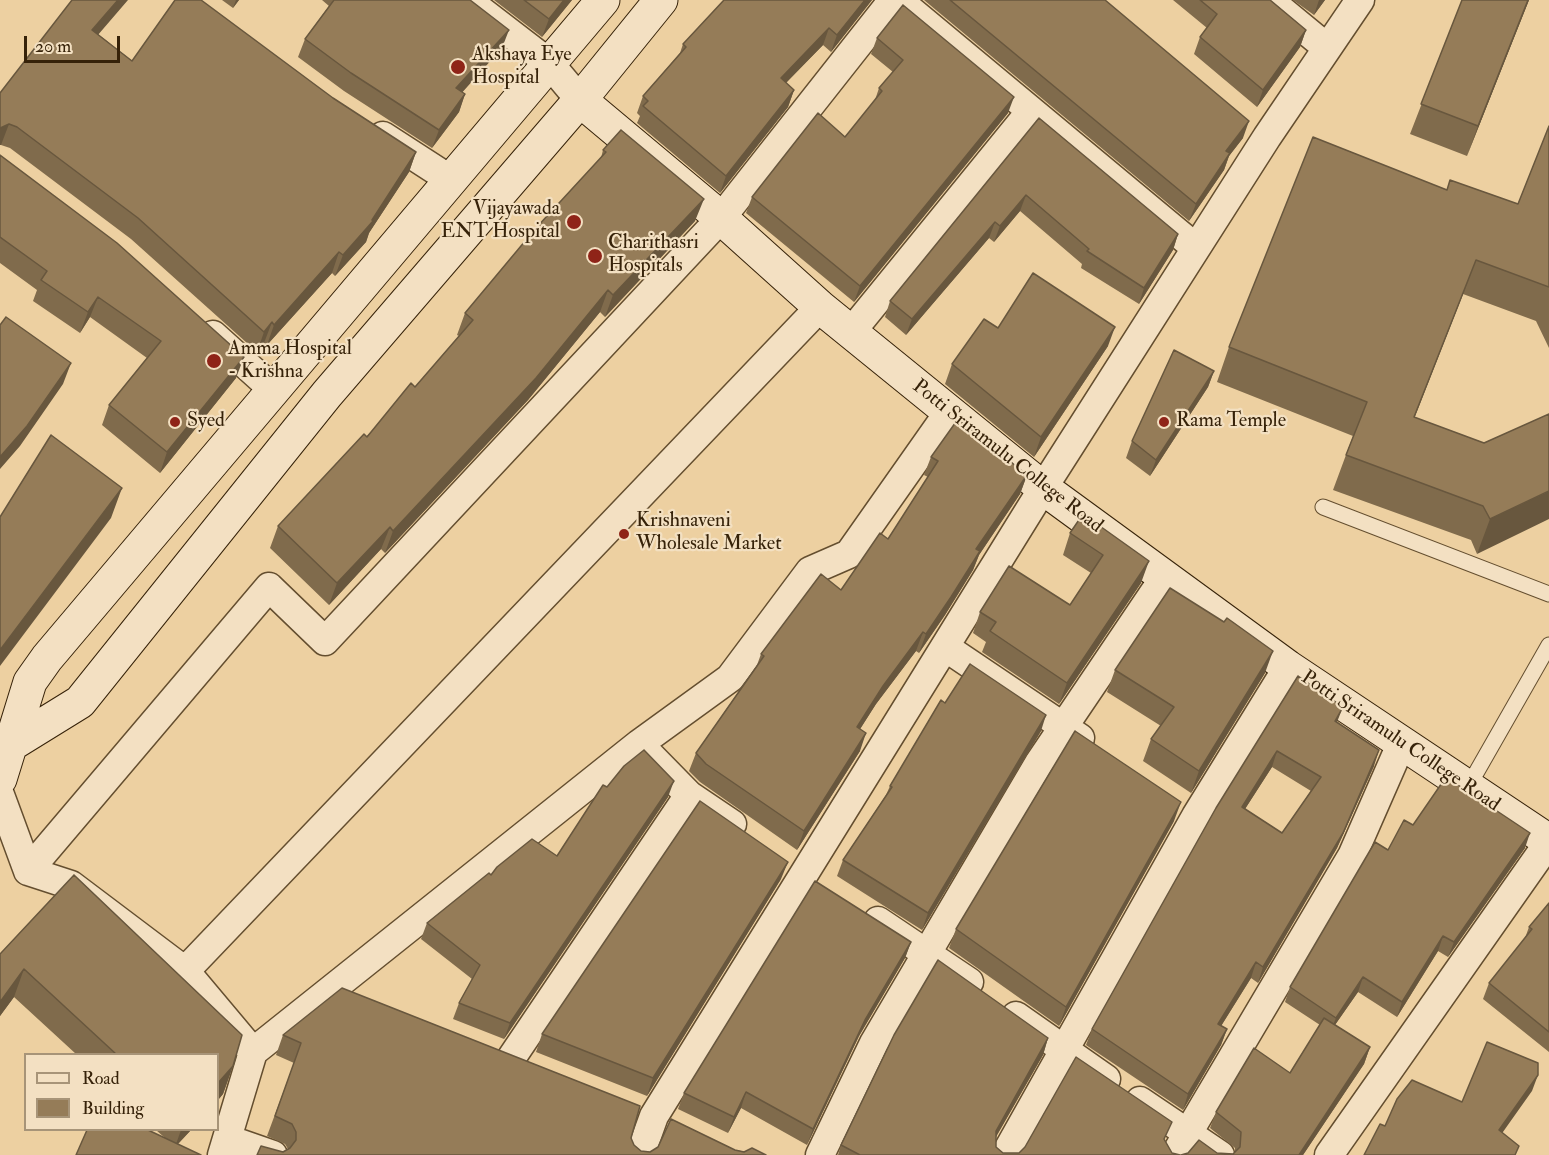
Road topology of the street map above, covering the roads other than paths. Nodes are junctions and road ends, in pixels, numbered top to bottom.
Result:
1 (467, 0) edge
2 (603, 0) edge
3 (661, 0) edge
4 (896, 0) edge
5 (1269, 0) edge
6 (1360, 0) edge
7 (1326, 47) junction
8 (549, 63) junction
9 (580, 100) junction
10 (1031, 111) junction
11 (364, 124) edge
12 (451, 180) junction
13 (721, 218) junction
14 (1196, 248) junction
15 (820, 307) junction
16 (197, 321) edge
17 (851, 332) junction
18 (274, 390) junction
19 (949, 412) junction
20 (1043, 488) junction
21 (1323, 507) dead end
22 (1164, 578) junction
23 (1549, 594) edge
24 (1549, 645) edge
25 (945, 647) junction
26 (1288, 667) junction
27 (1064, 727) junction
28 (1402, 742) junction
29 (12, 744) junction
30 (639, 744) junction
31 (1102, 752) edge
32 (0, 779) edge
33 (1468, 787) junction
34 (0, 795) edge
35 (689, 795) junction
36 (756, 841) edge
37 (1549, 841) edge
38 (28, 871) junction
39 (851, 904) edge
40 (928, 953) junction
41 (186, 971) junction
42 (331, 989) junction
43 (362, 1001) edge
44 (1063, 1049) junction
45 (253, 1052) junction
46 (510, 1060) edge
47 (1182, 1144) edge
48 (225, 1147) edge
49 (273, 1155) edge
50 (640, 1155) edge
51 (820, 1155) edge
52 (1005, 1155) edge
53 (1220, 1155) edge
54 (1329, 1155) edge

1 - 8 street
2 - 8 street
3 - 9 street
4 - 10 street
4 - 13 street
5 - 7 street
6 - 7 street
7 - 14 street
8 - 9 street
8 - 12 street
9 - 13 street, Potti Sriramulu College Road
9 - 29 street
10 - 14 street
10 - 17 street
11 - 12 street
12 - 18 street
13 - 15 street, Potti Sriramulu College Road
13 - 38 street
14 - 20 street
15 - 17 street, Potti Sriramulu College Road
15 - 41 street
16 - 18 street
17 - 19 street, Potti Sriramulu College Road
18 - 29 street
19 - 20 street, Potti Sriramulu College Road
19 - 30 street
20 - 22 street, Potti Sriramulu College Road
20 - 25 street
21 - 23 lane
22 - 26 street, Potti Sriramulu College Road
22 - 27 street
24 - 33 lane
25 - 27 street
25 - 50 street
26 - 28 street, Potti Sriramulu College Road
26 - 44 street
27 - 31 street
27 - 40 street
28 - 33 street, Potti Sriramulu College Road
28 - 47 street
29 - 32 street
30 - 35 street
30 - 42 street
33 - 37 street, Potti Sriramulu College Road
34 - 38 street
35 - 36 street
35 - 46 street
37 - 54 street
38 - 41 street
39 - 40 street
40 - 44 street
40 - 51 street
41 - 45 street
42 - 43 street
42 - 45 street
44 - 47 street
44 - 52 street
45 - 48 street
47 - 53 street
48 - 49 street

